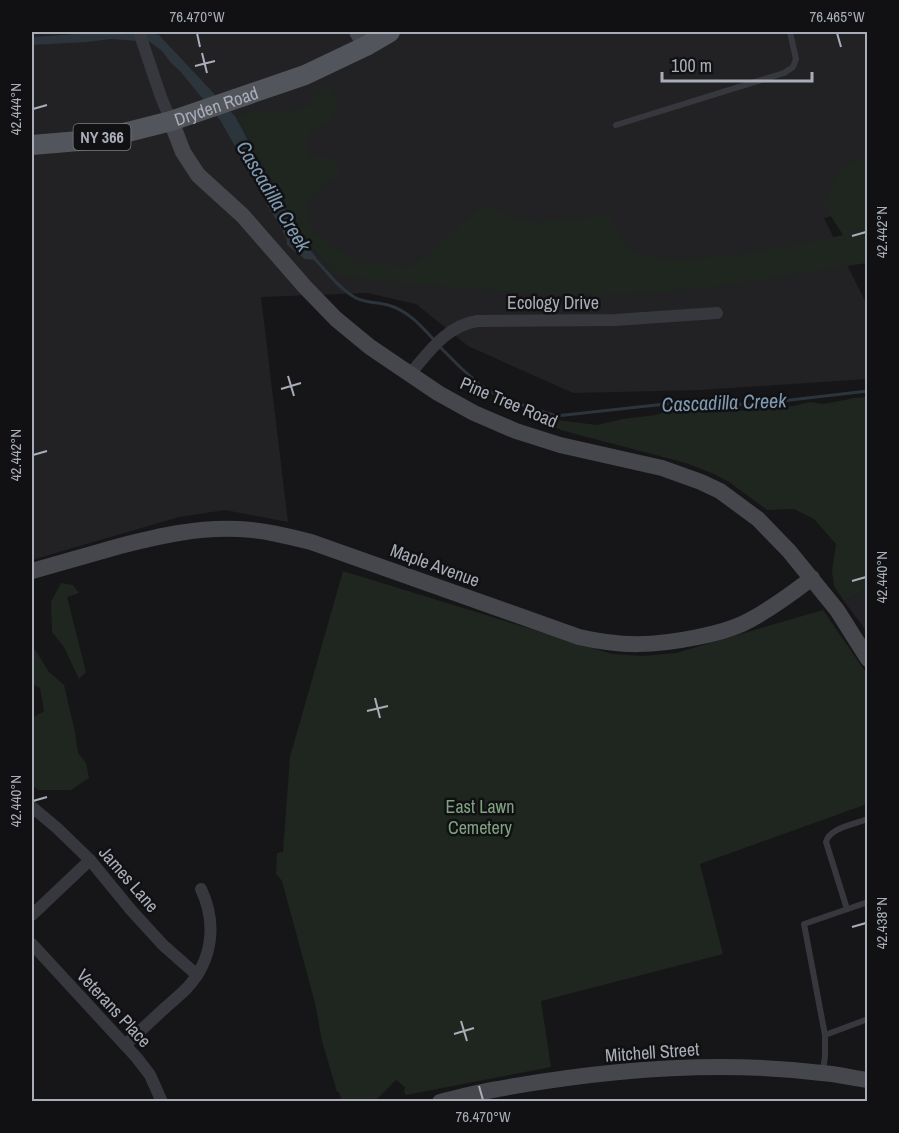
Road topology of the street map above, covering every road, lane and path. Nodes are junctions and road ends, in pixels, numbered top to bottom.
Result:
1 (139, 32) edge
2 (390, 32) edge
3 (790, 32) edge
4 (361, 39) edge
5 (171, 121) junction
6 (616, 125) dead end
7 (32, 146) edge
8 (717, 313) dead end
9 (410, 374) junction
10 (32, 571) edge
11 (812, 578) junction
12 (867, 659) edge
13 (32, 807) edge
14 (867, 819) edge
15 (90, 860) junction
16 (201, 889) dead end
17 (867, 903) edge
18 (848, 909) junction
19 (32, 915) edge
20 (32, 944) edge
21 (197, 975) junction
22 (867, 1019) edge
23 (825, 1035) junction
24 (125, 1045) junction
25 (822, 1073) junction
26 (867, 1080) edge
27 (162, 1101) edge
28 (444, 1101) edge

1 - 5 street
2 - 4 main road, Dryden Road / NY 366
3 - 6 lane
4 - 5 main road, Dryden Road / NY 366
5 - 7 main road, Dryden Road / NY 366
5 - 9 street, Pine Tree Road
8 - 9 street, Ecology Drive
9 - 11 street, Pine Tree Road
10 - 11 street, Maple Avenue
11 - 12 street, Pine Tree Road
13 - 15 street, James Lane
14 - 18 lane
15 - 19 street
15 - 21 street, James Lane
16 - 21 street
17 - 18 lane
18 - 23 lane
20 - 24 street, Veterans Place
21 - 24 street
22 - 23 lane
23 - 25 lane
24 - 27 street, Veterans Place
25 - 26 street, Mitchell Street
25 - 28 street, Mitchell Street

